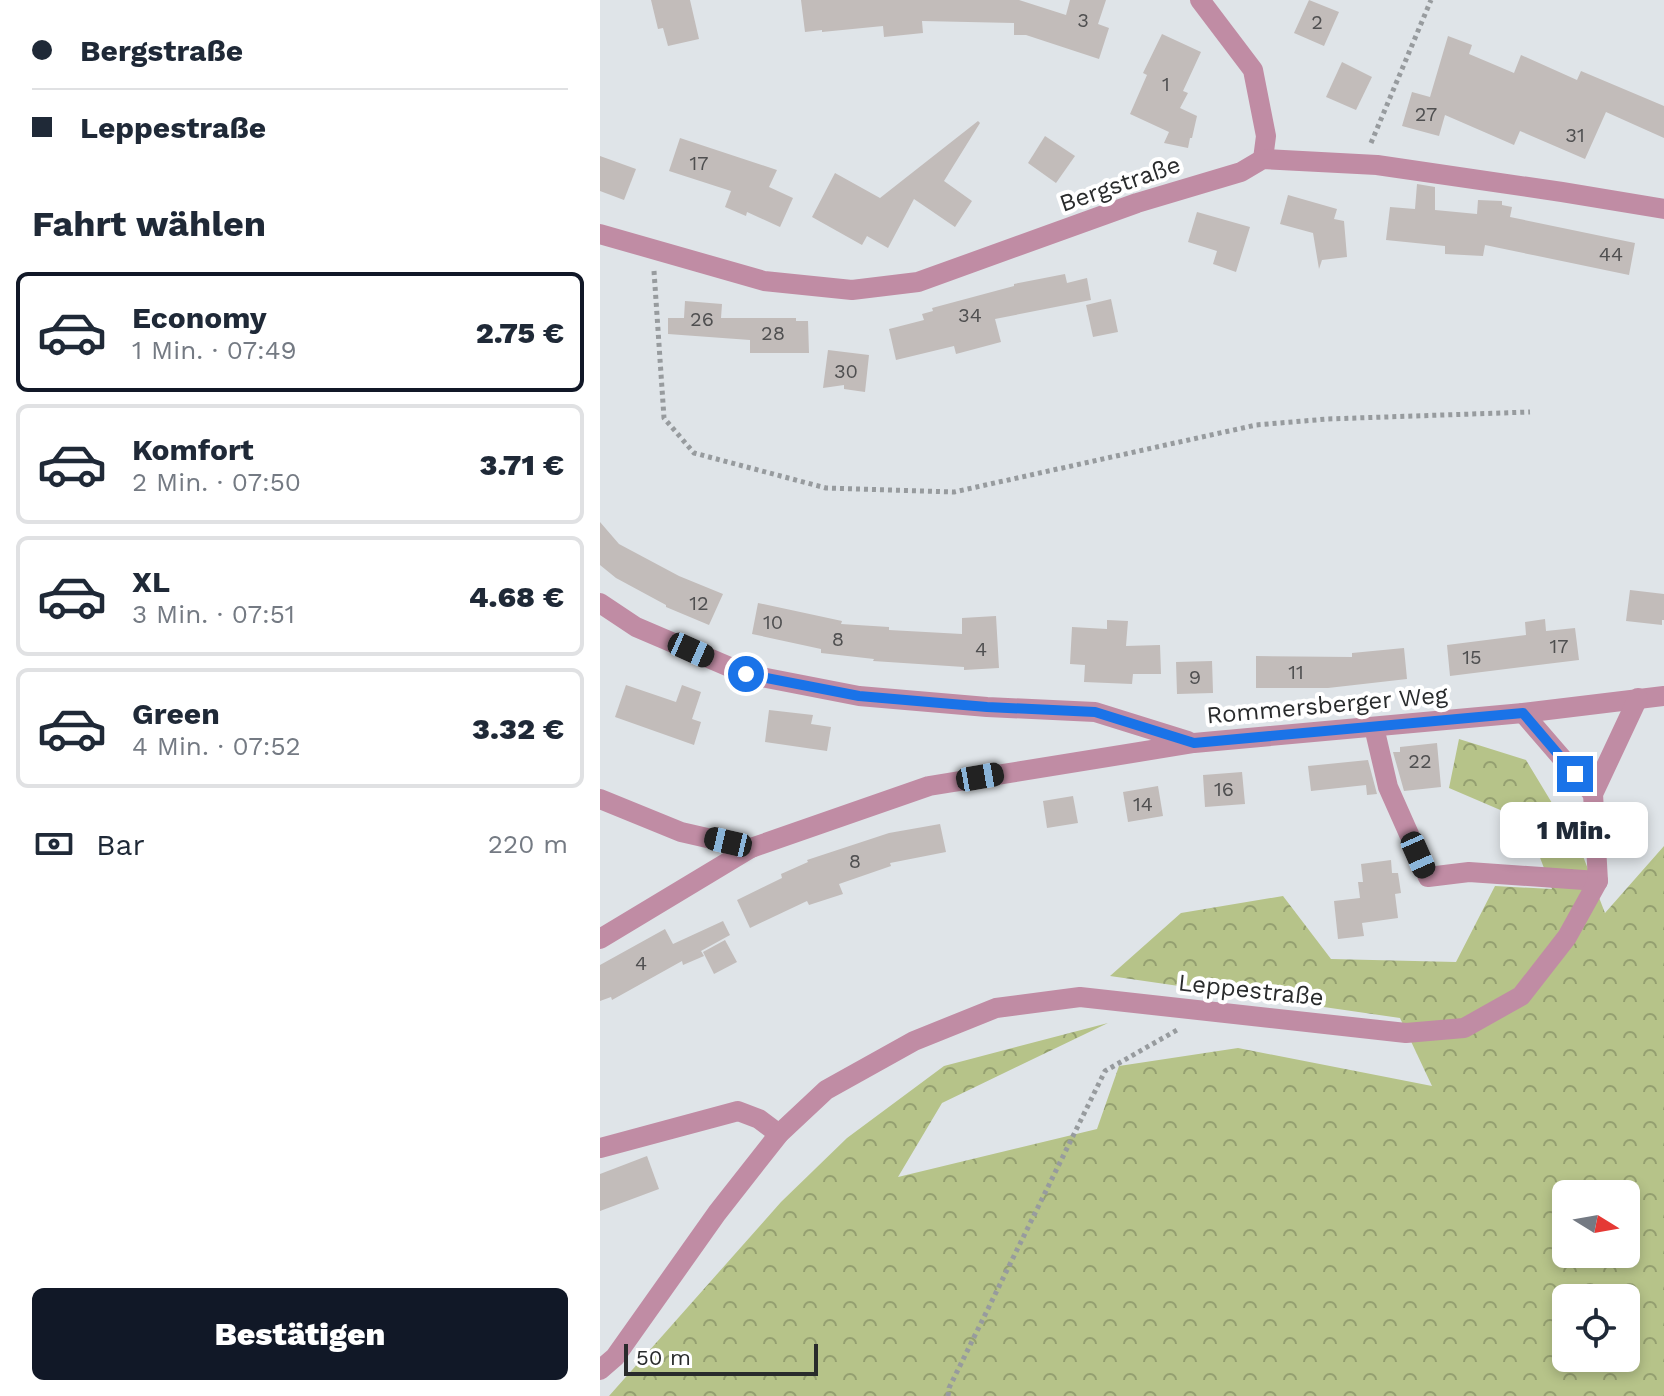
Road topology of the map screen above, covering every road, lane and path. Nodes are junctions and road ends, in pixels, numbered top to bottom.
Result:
1 (1200, 0) edge
2 (1431, 0) edge
3 (1263, 159) junction
4 (1367, 165) junction
5 (1664, 209) edge
6 (600, 234) edge
7 (654, 250) junction
8 (1530, 412) dead end
9 (600, 603) edge
10 (1664, 696) edge
11 (1638, 698) junction
12 (1523, 713) junction
13 (1374, 727) junction
14 (1194, 743) junction
15 (1593, 794) junction
16 (600, 799) edge
17 (751, 848) junction
18 (1598, 881) junction
19 (600, 939) edge
20 (1209, 1012) junction
21 (779, 1134) junction
22 (600, 1148) edge
23 (600, 1370) edge
24 (948, 1396) edge

1 - 3 street
2 - 4 path
3 - 4 street, Bergstraße
3 - 7 street, Bergstraße
4 - 5 street, Bergstraße
6 - 7 street, Bergstraße
7 - 8 path
9 - 14 street
10 - 11 street, Rommersberger Weg
11 - 12 street, Rommersberger Weg
11 - 15 street
12 - 13 street, Rommersberger Weg
12 - 15 street
13 - 14 street, Rommersberger Weg
13 - 18 street
14 - 17 street, Rommersberger Weg
15 - 18 street
16 - 17 street
17 - 19 street, Rommersberger Weg
18 - 20 street, Leppestraße
20 - 21 street, Leppestraße
20 - 24 path
21 - 22 street
21 - 23 street, Leppestraße

